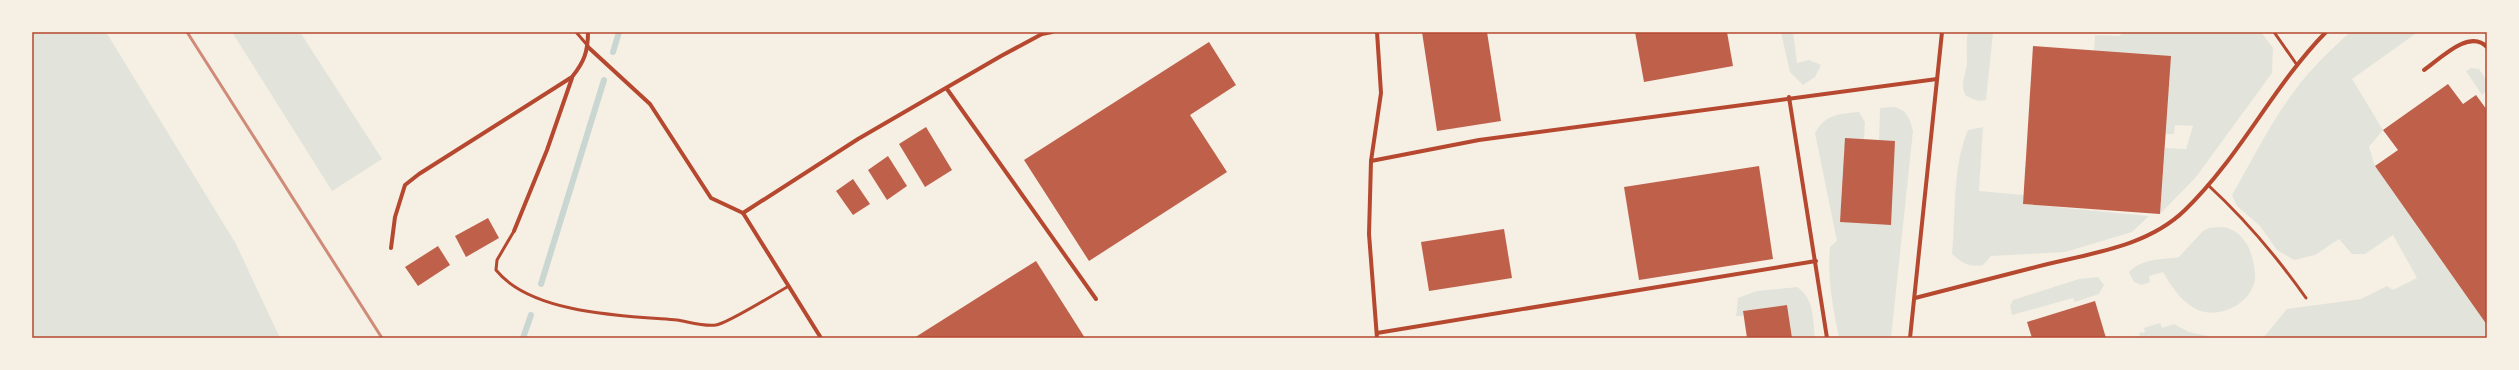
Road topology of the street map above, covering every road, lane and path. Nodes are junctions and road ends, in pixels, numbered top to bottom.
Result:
1 (576, 32) edge
2 (588, 32) edge
3 (1052, 32) edge
4 (1377, 32) edge
5 (1942, 32) edge
6 (2274, 32) edge
7 (2326, 32) edge
8 (588, 46) junction
9 (2487, 47) edge
10 (2296, 65) junction
11 (2424, 70) dead end
12 (572, 77) junction
13 (1937, 79) junction
14 (947, 89) junction
15 (1789, 97) junction
16 (1372, 161) junction
17 (2208, 185) junction
18 (743, 213) junction
19 (514, 231) joint
20 (391, 248) dead end
21 (1816, 261) junction
22 (789, 286) junction
23 (1915, 298) junction
24 (2306, 298) dead end
25 (1096, 299) dead end
26 (1377, 336) edge
27 (821, 338) edge
28 (1827, 338) edge
29 (1910, 338) edge

1 - 8 lane
2 - 8 street
3 - 14 street
4 - 16 street
5 - 13 street
6 - 10 lane
7 - 10 street
8 - 12 street
8 - 18 street
9 - 11 street
10 - 17 street
12 - 19 street
12 - 20 street
13 - 15 street
13 - 23 street
14 - 18 street
14 - 25 street
15 - 16 street
15 - 21 street
16 - 26 street
17 - 23 street
17 - 24 lane
18 - 22 street
19 - 22 lane
21 - 26 street
21 - 28 street
22 - 27 street
23 - 29 street

